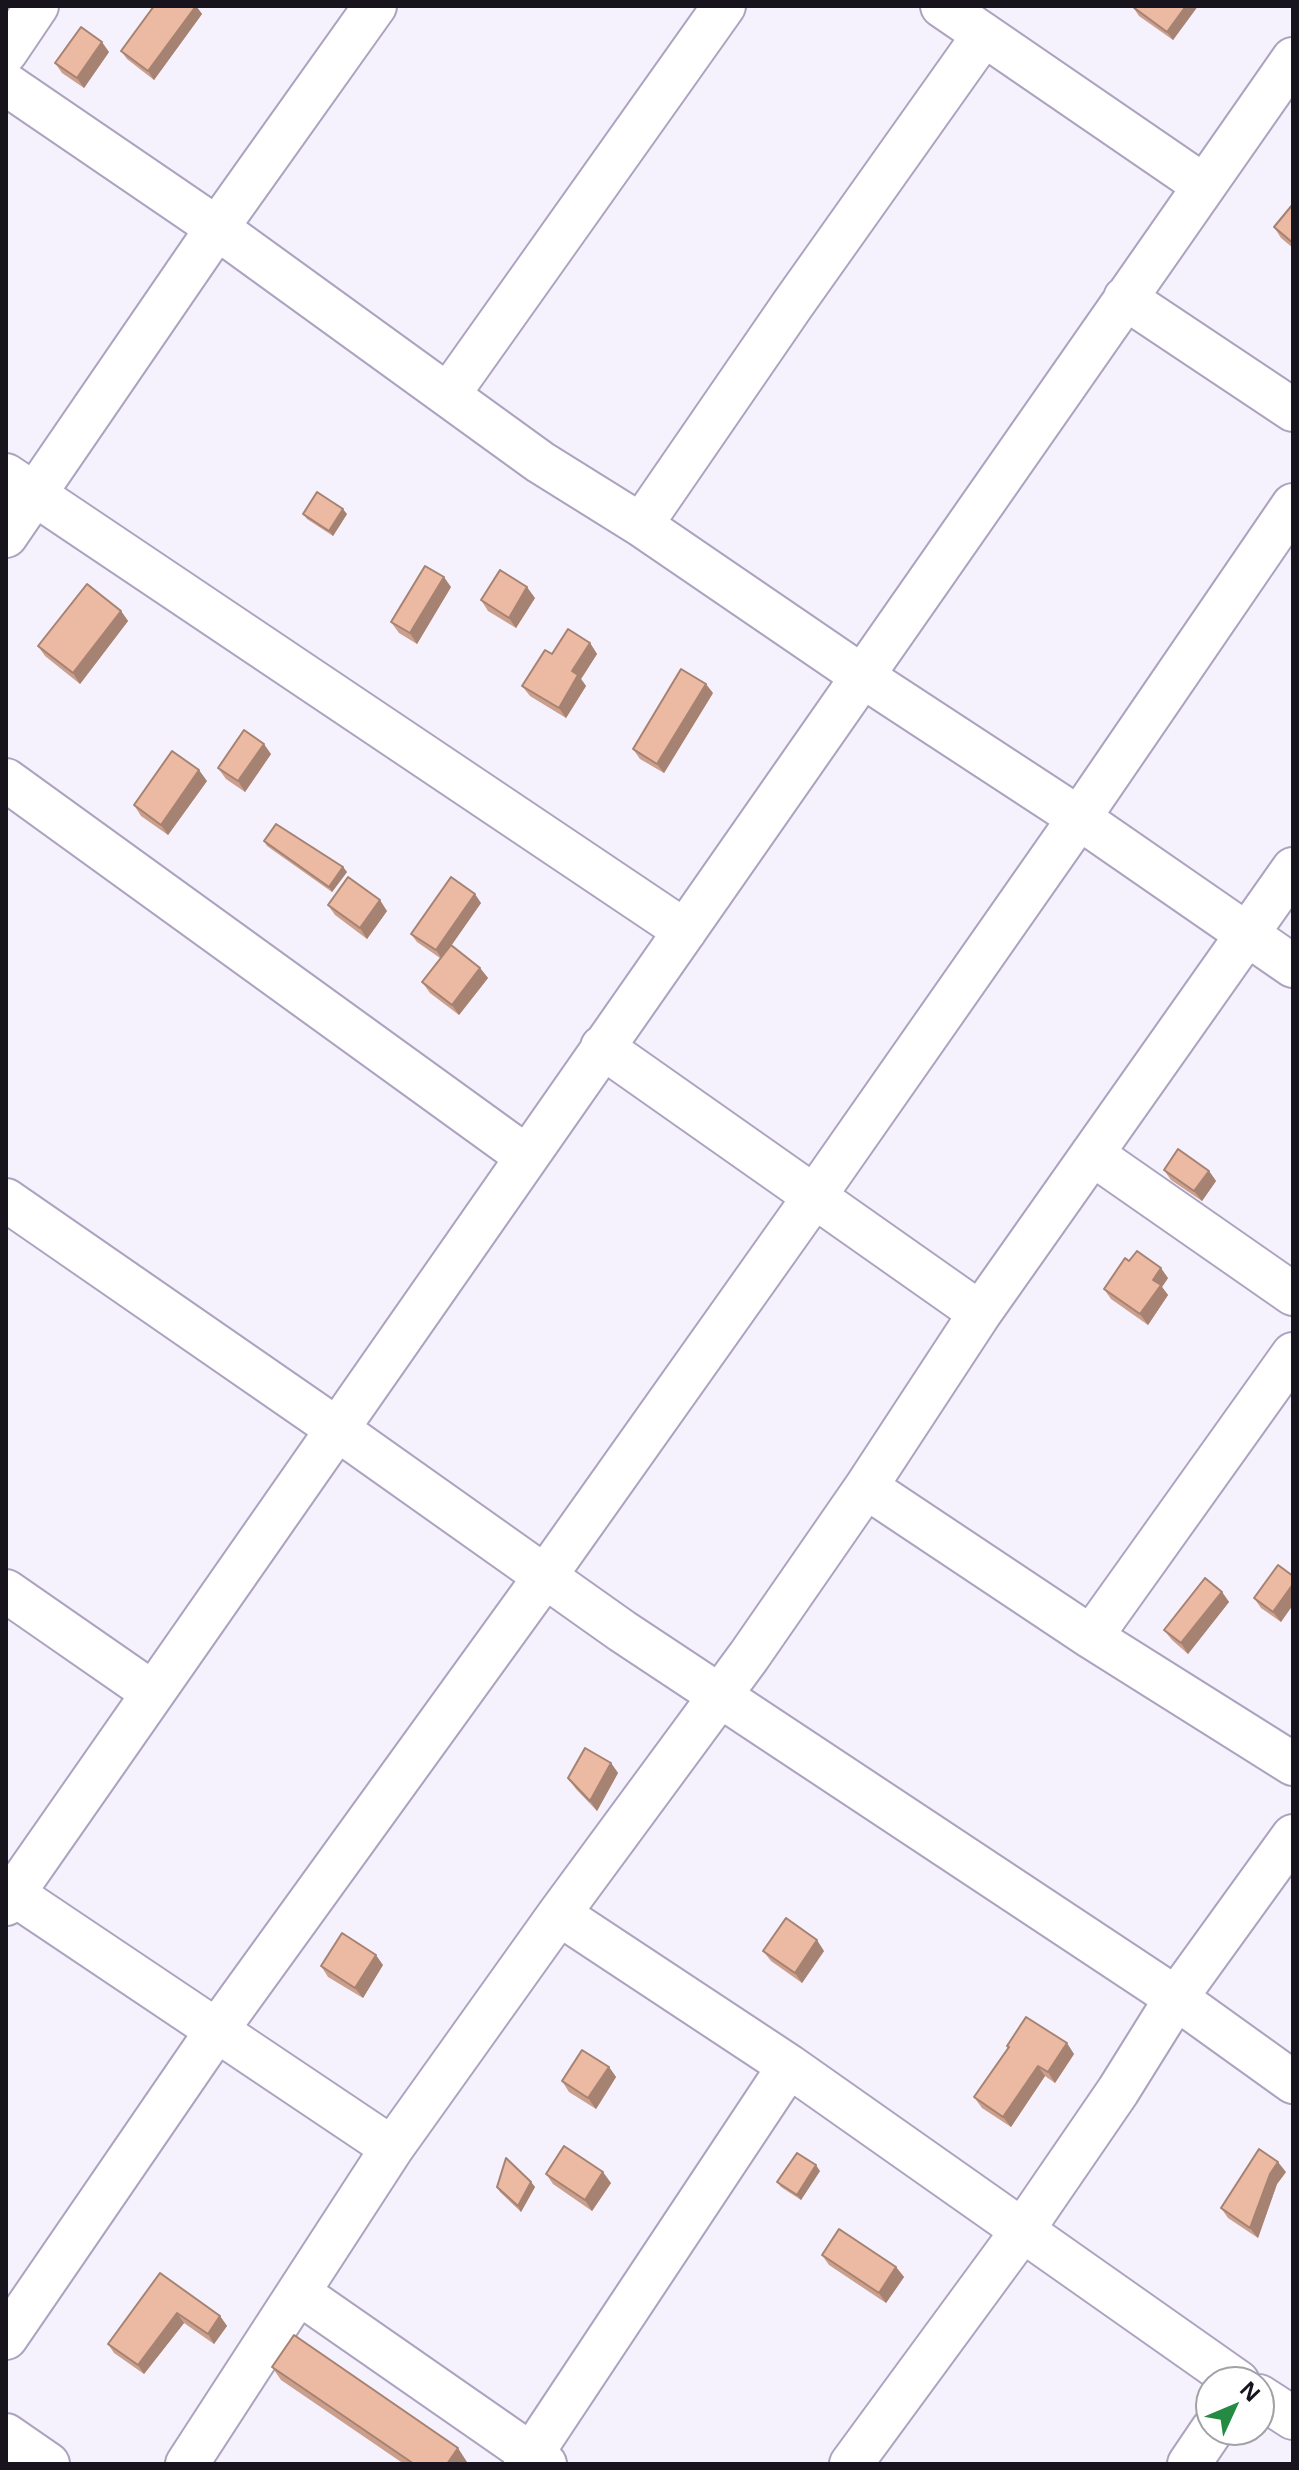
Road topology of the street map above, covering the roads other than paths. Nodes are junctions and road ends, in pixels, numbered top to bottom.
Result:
1 (37, 6) edge
2 (375, 6) edge
3 (724, 6) edge
4 (942, 6) edge
5 (983, 36) junction
6 (6, 52) edge
7 (1293, 59) edge
8 (6, 84) edge
9 (1203, 185) junction
10 (217, 228) junction
11 (1125, 298) junction
12 (448, 395) junction
13 (1293, 410) edge
14 (20, 484) edge
15 (1293, 505) edge
16 (641, 525) junction
17 (6, 536) edge
18 (862, 676) junction
19 (6, 780) edge
20 (1079, 818) junction
21 (1293, 869) edge
22 (685, 931) junction
23 (1247, 933) junction
24 (1293, 966) edge
25 (602, 1047) junction
26 (1092, 1154) junction
27 (527, 1157) junction
28 (814, 1197) junction
29 (6, 1200) edge
30 (1293, 1294) edge
31 (980, 1313) junction
32 (1293, 1354) edge
33 (337, 1429) junction
34 (866, 1487) junction
35 (546, 1575) junction
36 (6, 1591) edge
37 (1091, 1637) junction
38 (153, 1693) junction
39 (720, 1695) junction
40 (1293, 1764) edge
41 (1293, 1836) edge
42 (8, 1895) edge
43 (559, 1914) junction
44 (1176, 1998) junction
45 (217, 2030) junction
46 (789, 2066) junction
47 (1293, 2082) edge
48 (392, 2148) junction
49 (1022, 2231) junction
50 (299, 2293) junction
51 (6, 2338) edge
52 (1215, 2366) edge
53 (1275, 2406) edge
54 (1293, 2418) edge
55 (6, 2435) edge
56 (1201, 2446) edge
57 (533, 2461) edge
58 (48, 2464) edge
59 (187, 2464) edge
60 (851, 2464) edge
61 (1189, 2464) edge

1 - 6 street
2 - 10 street
3 - 12 street
4 - 5 street
5 - 9 street
5 - 16 street
7 - 9 street
8 - 10 street
9 - 11 street
10 - 12 street
10 - 14 street
11 - 13 street
11 - 18 street
12 - 16 street
14 - 17 street
14 - 22 street
15 - 20 street
16 - 18 street
18 - 20 street
18 - 22 street
19 - 27 street
20 - 23 street
20 - 28 street
21 - 23 street
22 - 25 street
23 - 24 street
23 - 26 street
25 - 27 street
25 - 28 street
26 - 30 street
26 - 31 street
27 - 33 street
28 - 31 street
28 - 35 street
29 - 33 street
31 - 34 street
32 - 37 street
33 - 35 street
33 - 38 street
34 - 37 street
34 - 39 street
35 - 39 street
35 - 45 street
36 - 38 street
37 - 40 street
38 - 42 street
39 - 43 street
39 - 44 street
41 - 44 street
42 - 45 street
43 - 46 street
43 - 48 street
44 - 47 street
44 - 49 street
45 - 48 street
45 - 51 street
46 - 49 street
46 - 57 street
48 - 50 street
49 - 52 street
49 - 60 street
50 - 57 street
50 - 59 street
53 - 54 street
55 - 58 street
56 - 61 street

